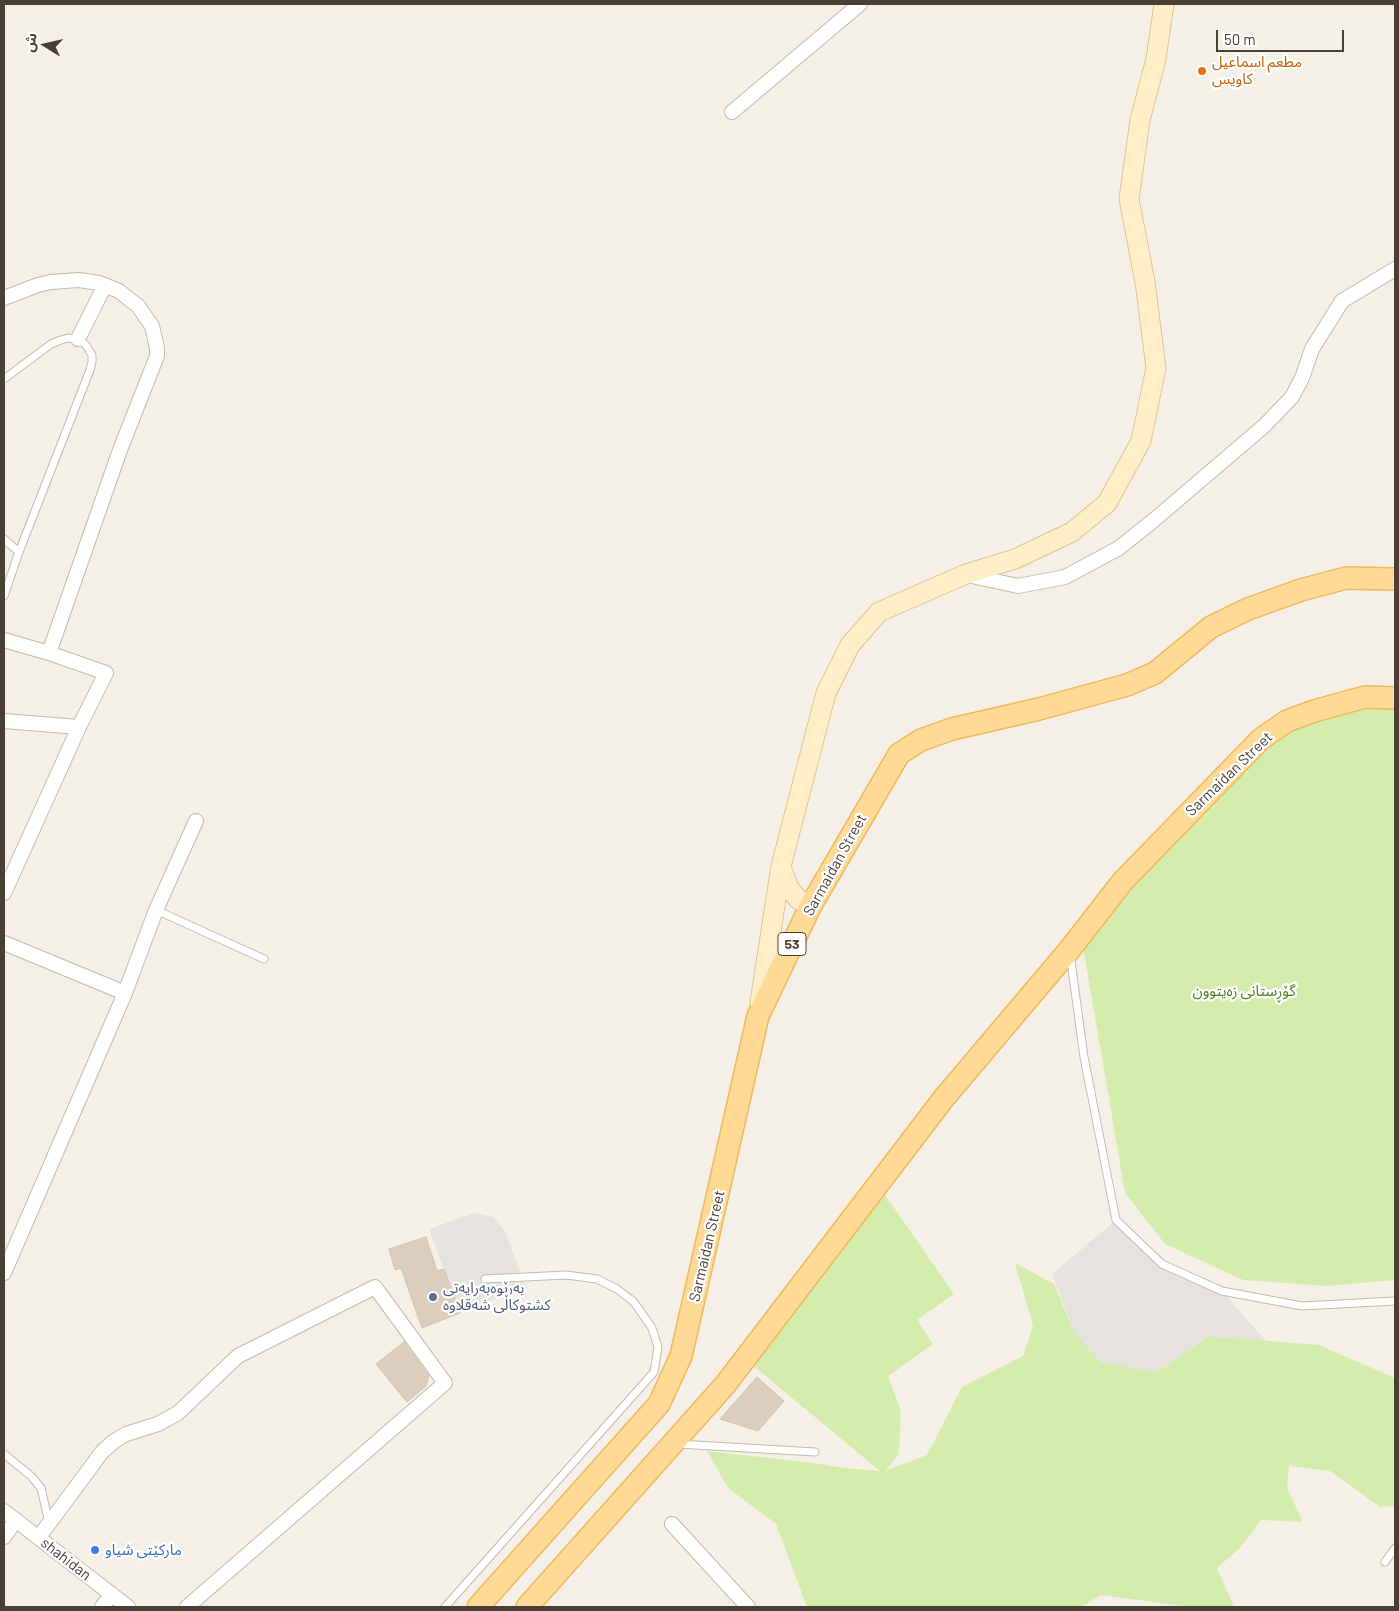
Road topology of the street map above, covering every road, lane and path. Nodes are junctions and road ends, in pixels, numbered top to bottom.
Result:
1 (860, 4) edge
2 (1164, 4) edge
3 (732, 112) dead end
4 (1395, 269) edge
5 (104, 285) junction
6 (4, 298) edge
7 (78, 339) junction
8 (4, 379) edge
9 (4, 539) edge
10 (19, 552) junction
11 (966, 574) junction
12 (1395, 579) edge
13 (4, 596) edge
14 (4, 640) edge
15 (49, 653) junction
16 (1395, 698) edge
17 (4, 720) edge
18 (79, 727) junction
19 (196, 821) dead end
20 (781, 866) junction
21 (4, 893) edge
22 (810, 907) junction
23 (156, 910) junction
24 (4, 943) edge
25 (1070, 949) junction
26 (264, 959) dead end
27 (125, 993) junction
28 (758, 1016) junction
29 (4, 1273) edge
30 (485, 1279) dead end
31 (1395, 1301) edge
32 (672, 1444) junction
33 (815, 1452) dead end
34 (4, 1454) edge
35 (4, 1511) edge
36 (16, 1520) junction
37 (49, 1523) junction
38 (672, 1524) dead end
39 (4, 1537) edge
40 (38, 1537) junction
41 (1395, 1548) edge
42 (1384, 1562) dead end
43 (112, 1594) junction
44 (102, 1607) edge
45 (128, 1607) edge
46 (187, 1607) edge
47 (445, 1607) edge
48 (478, 1607) edge
49 (527, 1607) edge
50 (748, 1607) edge

1 - 3 street
2 - 11 street
4 - 11 street
5 - 6 street
5 - 7 street
5 - 15 street
7 - 8 lane
7 - 10 lane
9 - 10 lane
10 - 13 lane
11 - 20 street
12 - 22 main road, Sarmaidan Street / 53
14 - 15 street
15 - 18 street
16 - 25 main road, Sarmaidan Street
17 - 18 street
18 - 21 street
19 - 23 street
20 - 22 street
20 - 28 street
22 - 28 main road, Sarmaidan Street / 53
23 - 26 lane
23 - 27 street
24 - 27 street
25 - 31 lane
25 - 32 main road, Sarmaidan Street
27 - 29 street
28 - 48 main road, Sarmaidan Street / 53
30 - 47 lane
32 - 33 lane
32 - 49 main road, Sarmaidan Street
34 - 37 lane
35 - 36 street, shahidan
36 - 39 street
36 - 40 street, shahidan
37 - 40 street
37 - 46 street
38 - 50 street
40 - 43 street, shahidan
41 - 42 lane
43 - 44 street
43 - 45 street, shahidan

